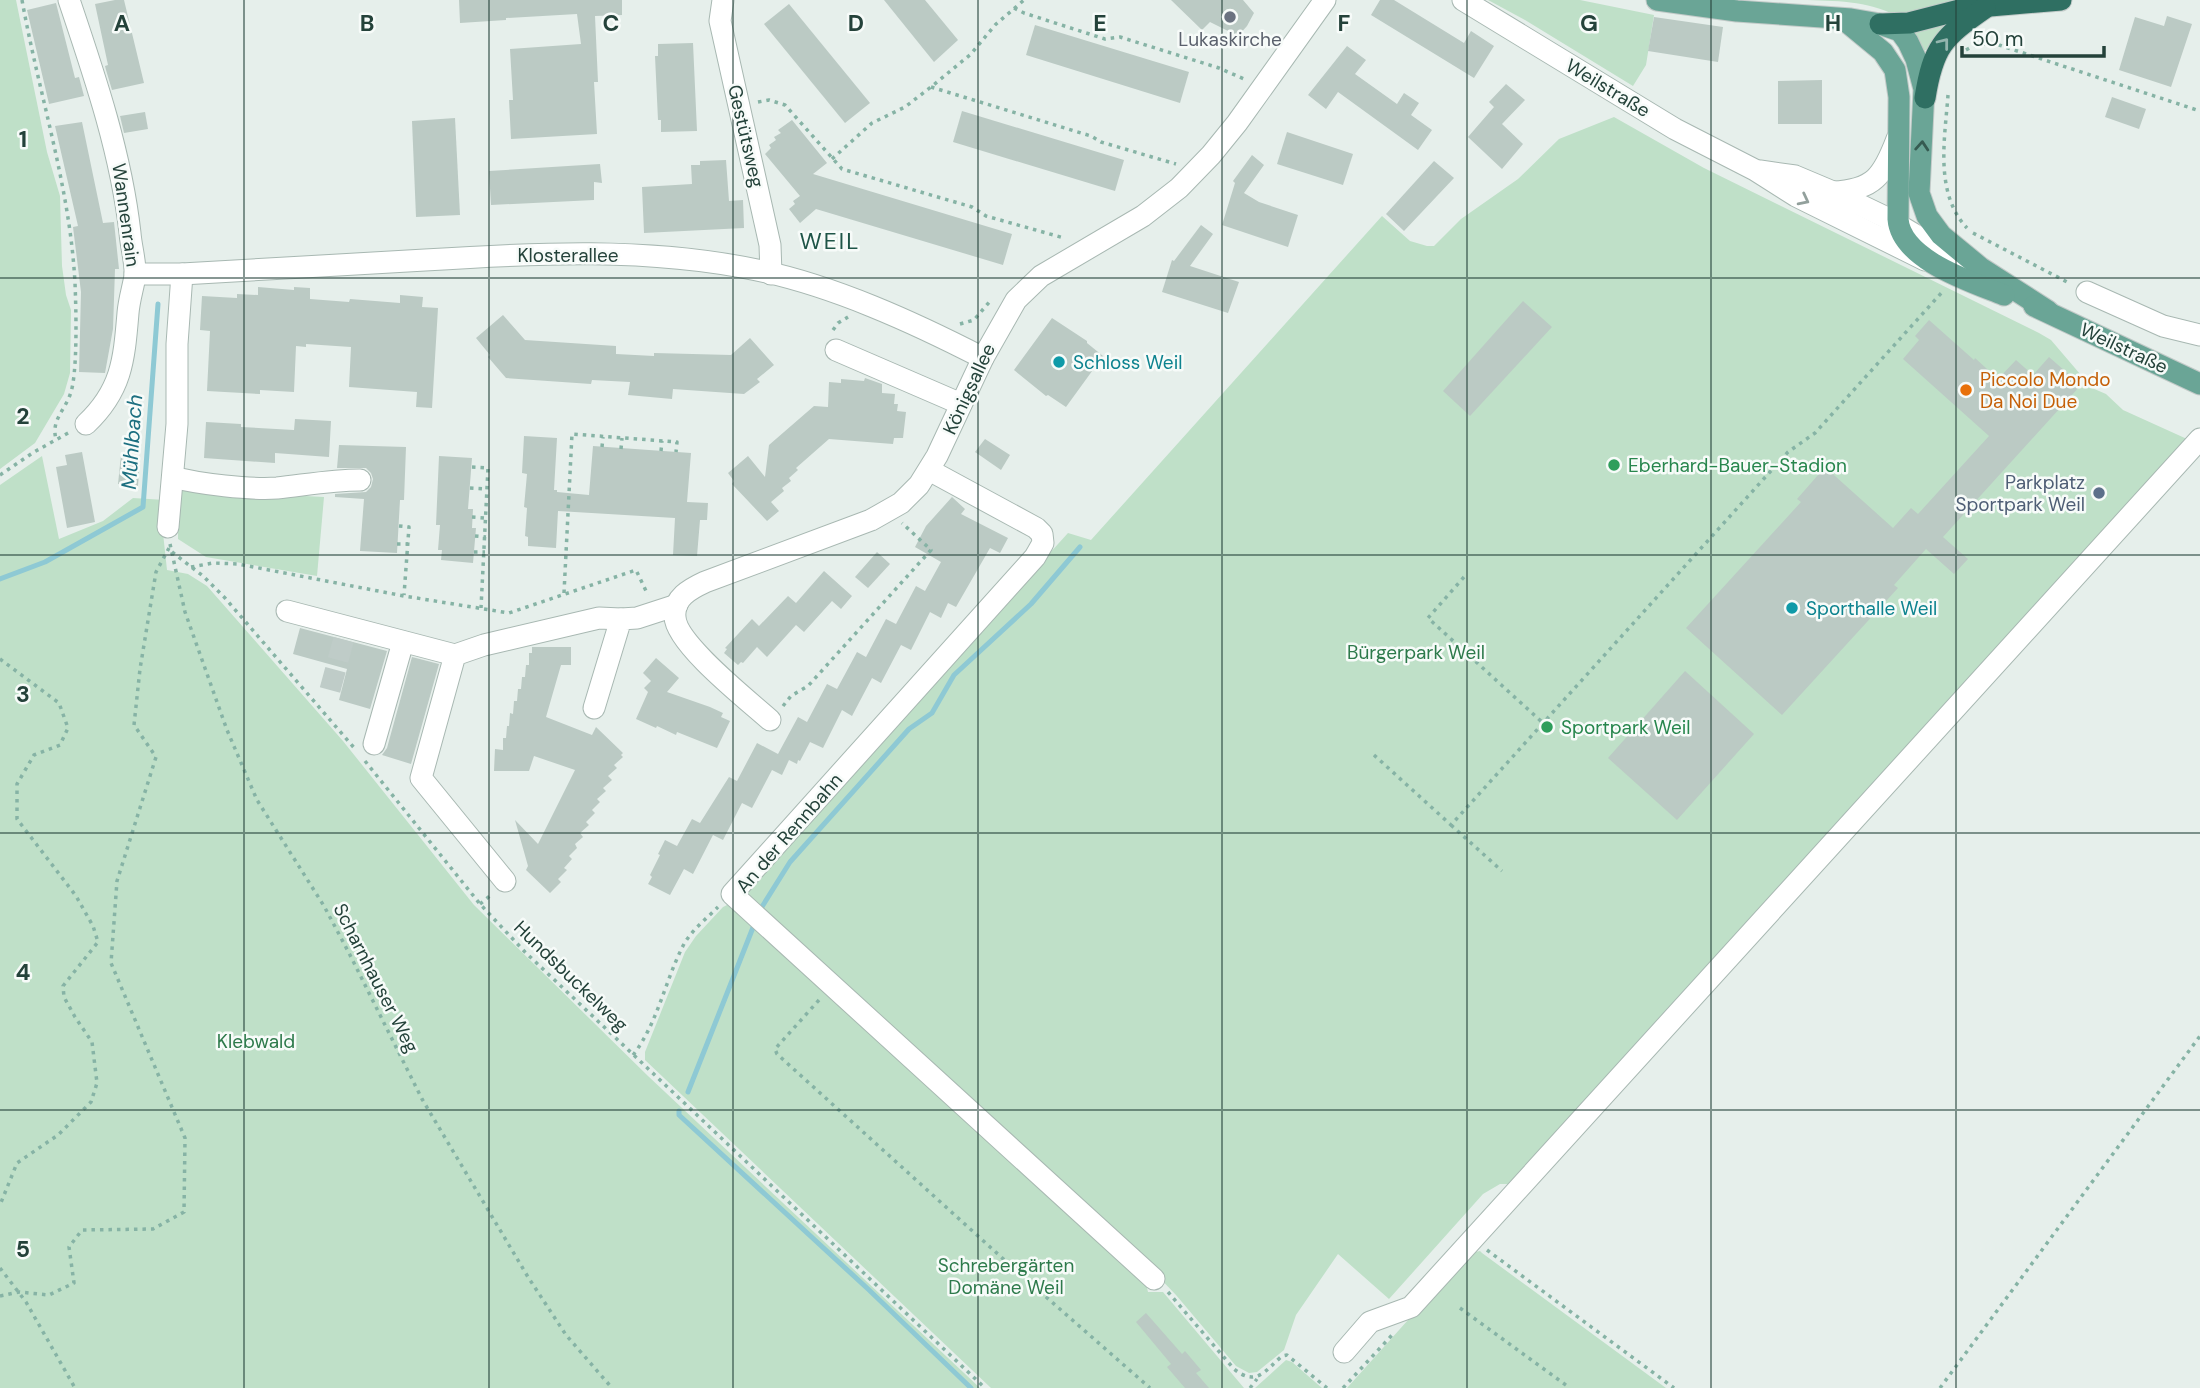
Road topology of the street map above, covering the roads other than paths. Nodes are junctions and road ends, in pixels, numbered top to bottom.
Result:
1 (69, 0) edge
2 (723, 0) edge
3 (1325, 0) edge
4 (1464, 0) edge
5 (1657, 0) edge
6 (2061, 0) edge
7 (1988, 5) junction
8 (1842, 18) junction
9 (1880, 24) junction
10 (1925, 98) junction
11 (1897, 139) junction
12 (1755, 170) junction
13 (1833, 192) junction
14 (1919, 193) junction
15 (1856, 226) junction
16 (1898, 226) junction
17 (1930, 263) junction
18 (1981, 268) junction
19 (135, 274) junction
20 (182, 274) junction
21 (771, 274) junction
22 (2087, 292) road end
23 (2048, 311) junction
24 (2200, 335) edge
25 (836, 350) road end
26 (983, 358) junction
27 (2200, 384) edge
28 (961, 404) junction
29 (86, 424) road end
30 (2200, 439) edge
31 (929, 470) junction
32 (173, 477) junction
33 (360, 480) dead end
34 (169, 536) road end
35 (677, 605) junction
36 (287, 611) dead end
37 (621, 619) junction
38 (403, 642) junction
39 (455, 655) junction
40 (594, 708) dead end
41 (770, 720) road end
42 (374, 744) dead end
43 (505, 881) dead end
44 (1154, 1279) road end
45 (1345, 1352) dead end

1 - 19 street, Wannenrain
2 - 21 street, Gestütsweg
3 - 26 street, Königsallee
4 - 12 street, Weilstraße
5 - 8 main road
6 - 7 highway
7 - 9 highway
10 -> 7 highway
8 - 9 main road
8 - 11 main road
9 - 10 main road
14 -> 10 main road
11 - 13 street
11 - 16 main road
12 - 13 street, Weilstraße
12 -> 15 street, Weilstraße
13 - 16 street, Weilstraße
14 - 16 street
14 - 18 main road
15 - 16 street
15 - 17 street, Weilstraße
16 - 17 main road
16 - 18 street, Weilstraße
17 - 23 main road, Weilstraße
18 - 23 main road, Weilstraße
19 - 20 street, Klosterallee
19 - 29 street, Wannenrain
20 - 21 street, Klosterallee
20 - 32 street
21 - 26 street, Klosterallee
22 - 24 street
23 - 27 main road, Weilstraße
25 - 28 street
26 - 28 street, Königsallee
28 - 31 street, Königsallee
30 - 45 street
31 - 35 street, Königsallee
31 - 44 street, An der Rennbahn
32 - 33 street
32 - 34 street
35 - 37 street
35 - 41 street
36 - 38 street
37 - 39 street
37 - 40 street
38 - 39 street
38 - 42 street
39 - 43 street

